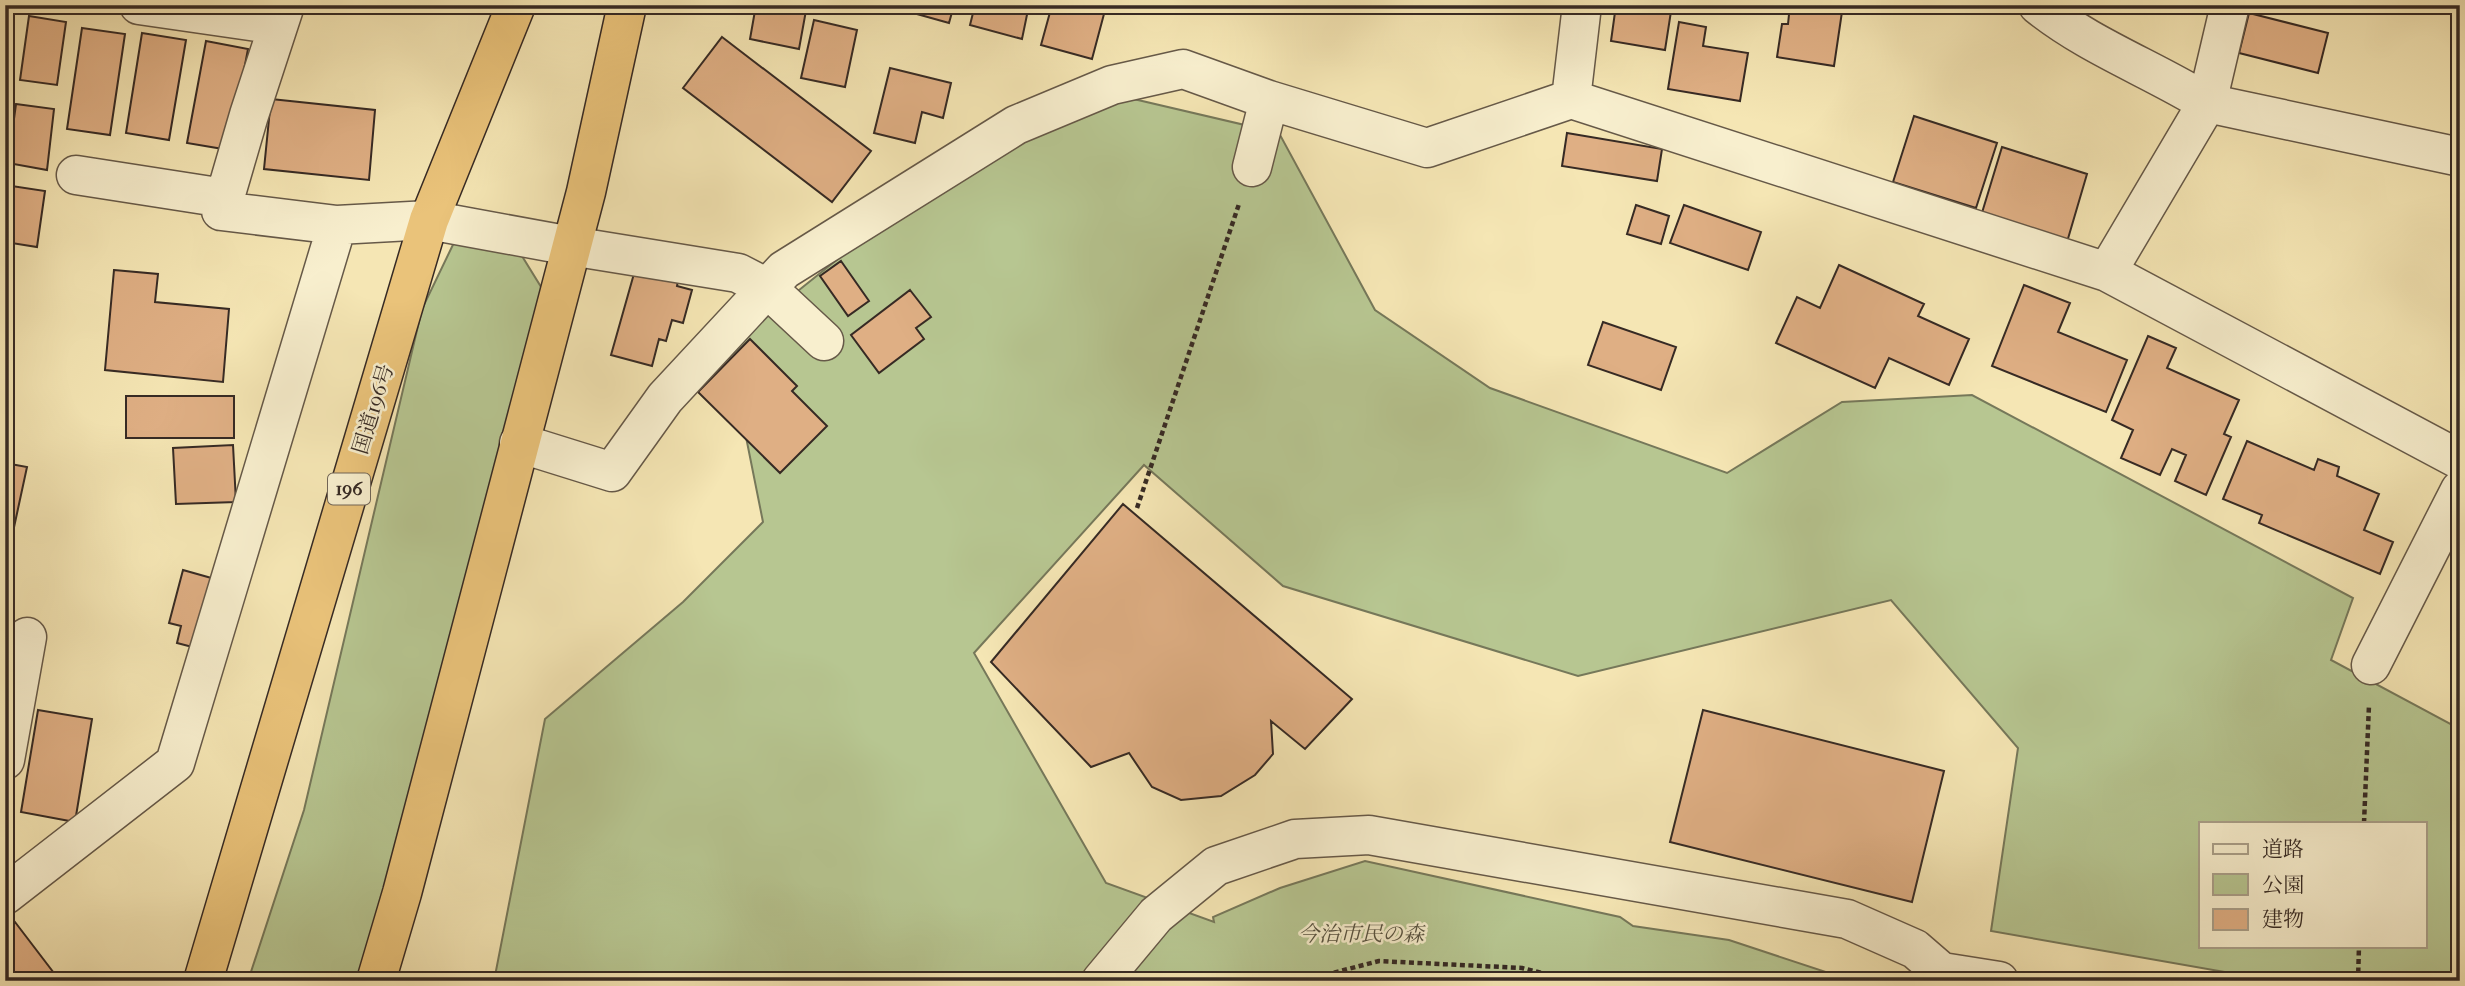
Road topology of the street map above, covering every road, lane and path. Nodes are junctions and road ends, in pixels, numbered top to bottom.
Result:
1 (139, 5) edge
2 (516, 5) edge
3 (627, 5) edge
4 (1582, 5) edge
5 (2038, 5) edge
6 (2230, 5) edge
7 (282, 15) edge
8 (1571, 99) junction
9 (1269, 100) junction
10 (2207, 103) junction
11 (2460, 157) edge
12 (1252, 167) joint
13 (76, 175) dead end
14 (225, 198) junction
15 (429, 220) junction
16 (337, 225) junction
17 (571, 246) junction
18 (2107, 272) junction
19 (767, 288) junction
20 (824, 341) dead end
21 (519, 443) junction
22 (2460, 460) edge
23 (2460, 490) edge
24 (1137, 508) dead end
25 (27, 637) dead end
26 (2371, 665) joint
27 (5, 761) edge
28 (2364, 822) edge
29 (5, 895) edge
30 (2359, 948) edge
31 (1947, 976) edge
32 (204, 981) edge
33 (376, 981) edge
34 (1101, 981) edge
35 (1301, 981) edge
36 (1573, 981) edge
37 (1999, 981) edge
38 (2358, 981) edge

1 - 7 street
2 - 15 highway, 国道196号 / 196
3 - 17 highway
4 - 8 street
5 - 10 street
6 - 10 street
7 - 14 street
8 - 9 street
8 - 18 street
9 - 12 street
9 - 19 street
10 - 11 street
10 - 18 street
12 - 24 path
13 - 14 street
14 - 16 street
15 - 16 street
15 - 17 street
15 - 32 highway, 国道196号 / 196
16 - 29 street
17 - 19 street
17 - 21 highway
18 - 22 street
19 - 20 street
19 - 21 street
21 - 33 highway
23 - 26 street
25 - 27 street
26 - 28 path
30 - 38 path
31 - 34 street
31 - 37 street
35 - 36 path

